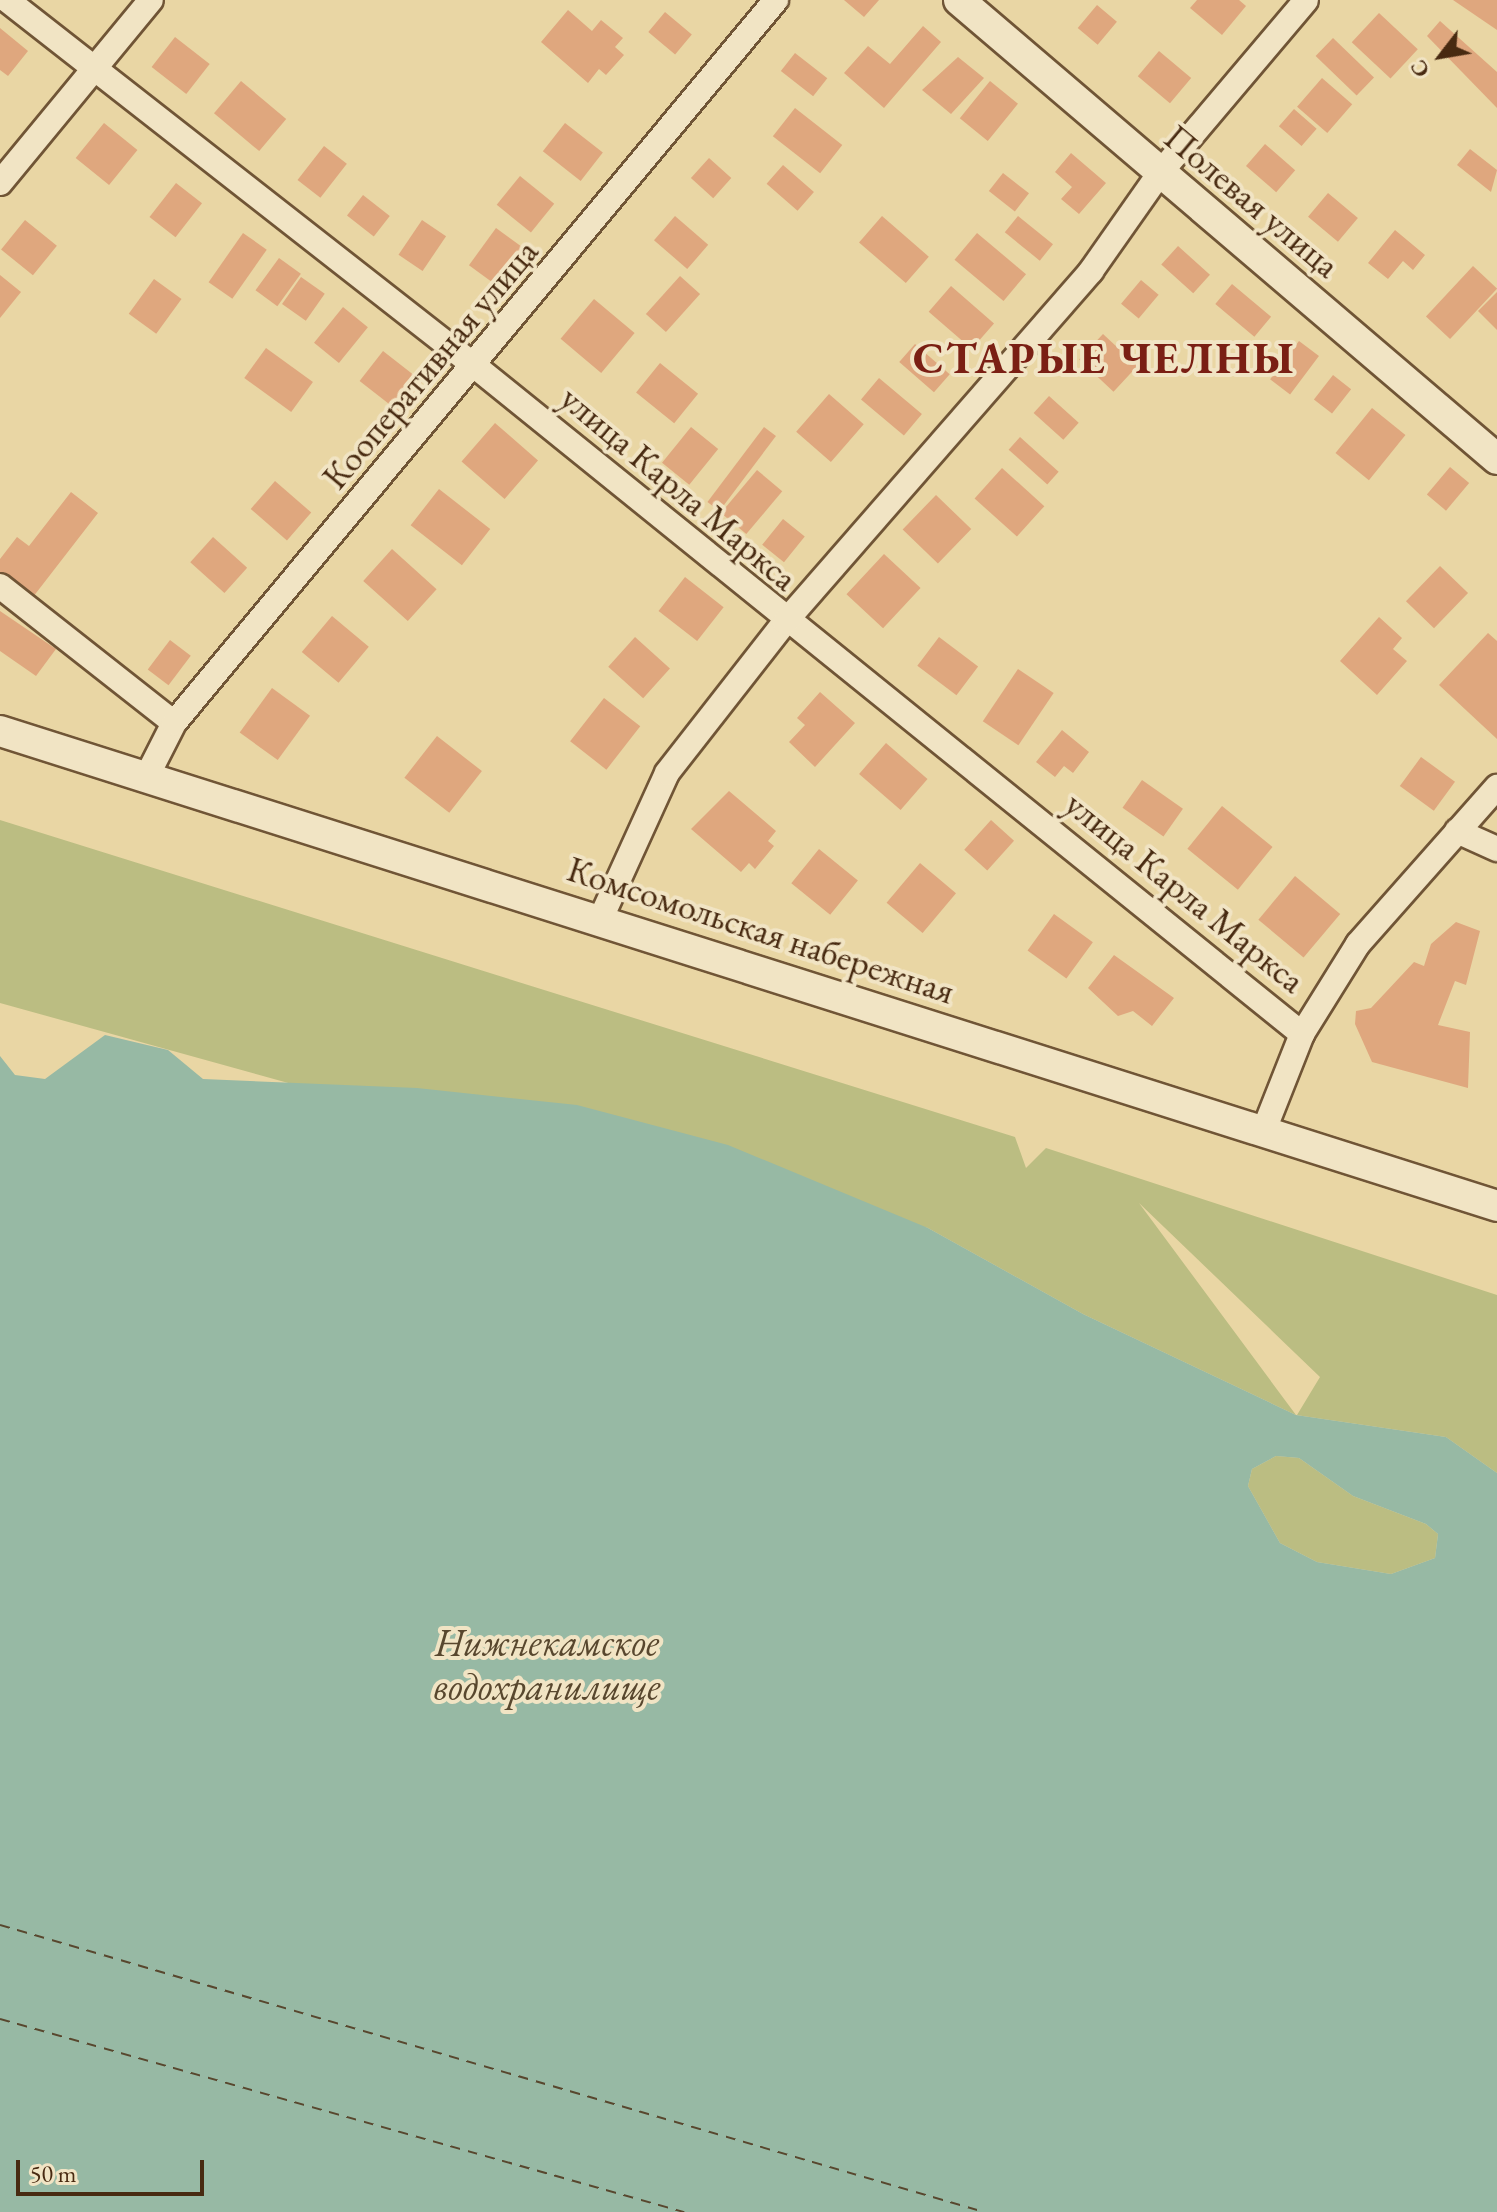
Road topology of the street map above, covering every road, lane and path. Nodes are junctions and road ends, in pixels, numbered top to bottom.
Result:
1 (7, 0) edge
2 (151, 0) edge
3 (776, 0) edge
4 (959, 0) edge
5 (1306, 0) edge
6 (94, 68) junction
7 (1160, 173) junction
8 (0, 183) edge
9 (476, 367) junction
10 (1497, 459) edge
11 (0, 586) edge
12 (785, 622) junction
13 (174, 723) junction
14 (0, 731) edge
15 (146, 778) junction
16 (1497, 787) edge
17 (1457, 831) junction
18 (1497, 849) edge
19 (601, 918) junction
20 (1302, 1034) junction
21 (1264, 1130) junction
22 (1497, 1206) edge

1 - 6 street, улица Карла Маркса
2 - 6 street
3 - 9 street, Кооперативная улица
4 - 7 street, Полевая улица
5 - 7 street
6 - 8 street
6 - 9 street, улица Карла Маркса
7 - 10 street, Полевая улица
7 - 12 street
9 - 12 street, улица Карла Маркса
9 - 13 street, Кооперативная улица
11 - 13 street
12 - 19 street
12 - 20 street, улица Карла Маркса
13 - 15 street, Кооперативная улица
14 - 15 street, Комсомольская набережная
15 - 19 street, Комсомольская набережная
16 - 17 street
17 - 18 street
17 - 20 street
19 - 21 street, Комсомольская набережная
20 - 21 street
21 - 22 street, Комсомольская набережная

